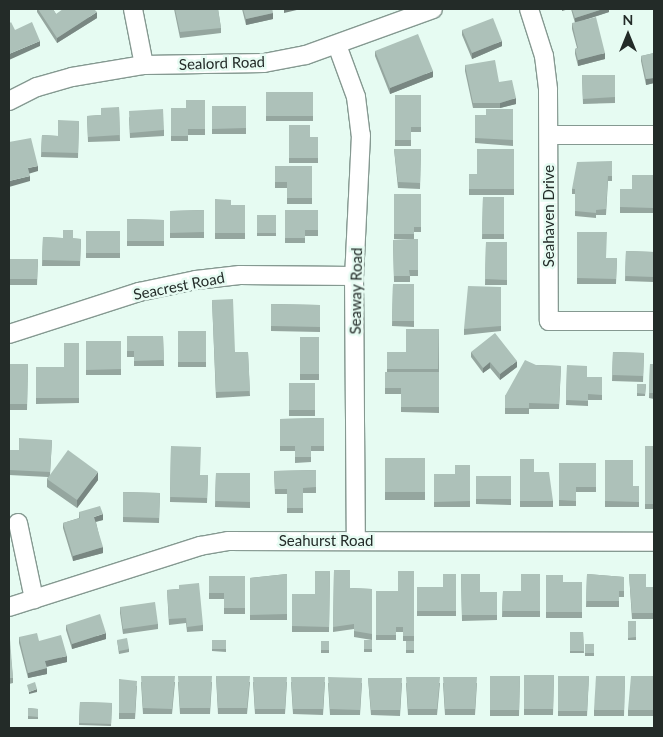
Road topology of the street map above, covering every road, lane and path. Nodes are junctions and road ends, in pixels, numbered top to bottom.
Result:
1 (133, 9) edge
2 (433, 9) edge
3 (529, 9) edge
4 (337, 45) junction
5 (144, 65) junction
6 (9, 101) edge
7 (550, 135) junction
8 (654, 135) edge
9 (354, 276) junction
10 (654, 321) edge
11 (9, 334) edge
12 (18, 523) dead end
13 (356, 541) junction
14 (654, 542) edge
15 (34, 599) junction
16 (9, 607) edge

1 - 5 street
2 - 4 street, Sealord Road
3 - 7 street, Seahaven Drive
4 - 5 street, Sealord Road
4 - 9 street, Seaway Road
5 - 6 street, Sealord Road
7 - 8 street
7 - 10 street, Seahaven Drive
9 - 11 street, Seacrest Road
9 - 13 street, Seaway Road
12 - 15 street
13 - 14 street, Seahurst Road
13 - 15 street, Seahurst Road
15 - 16 street, Seahurst Road

